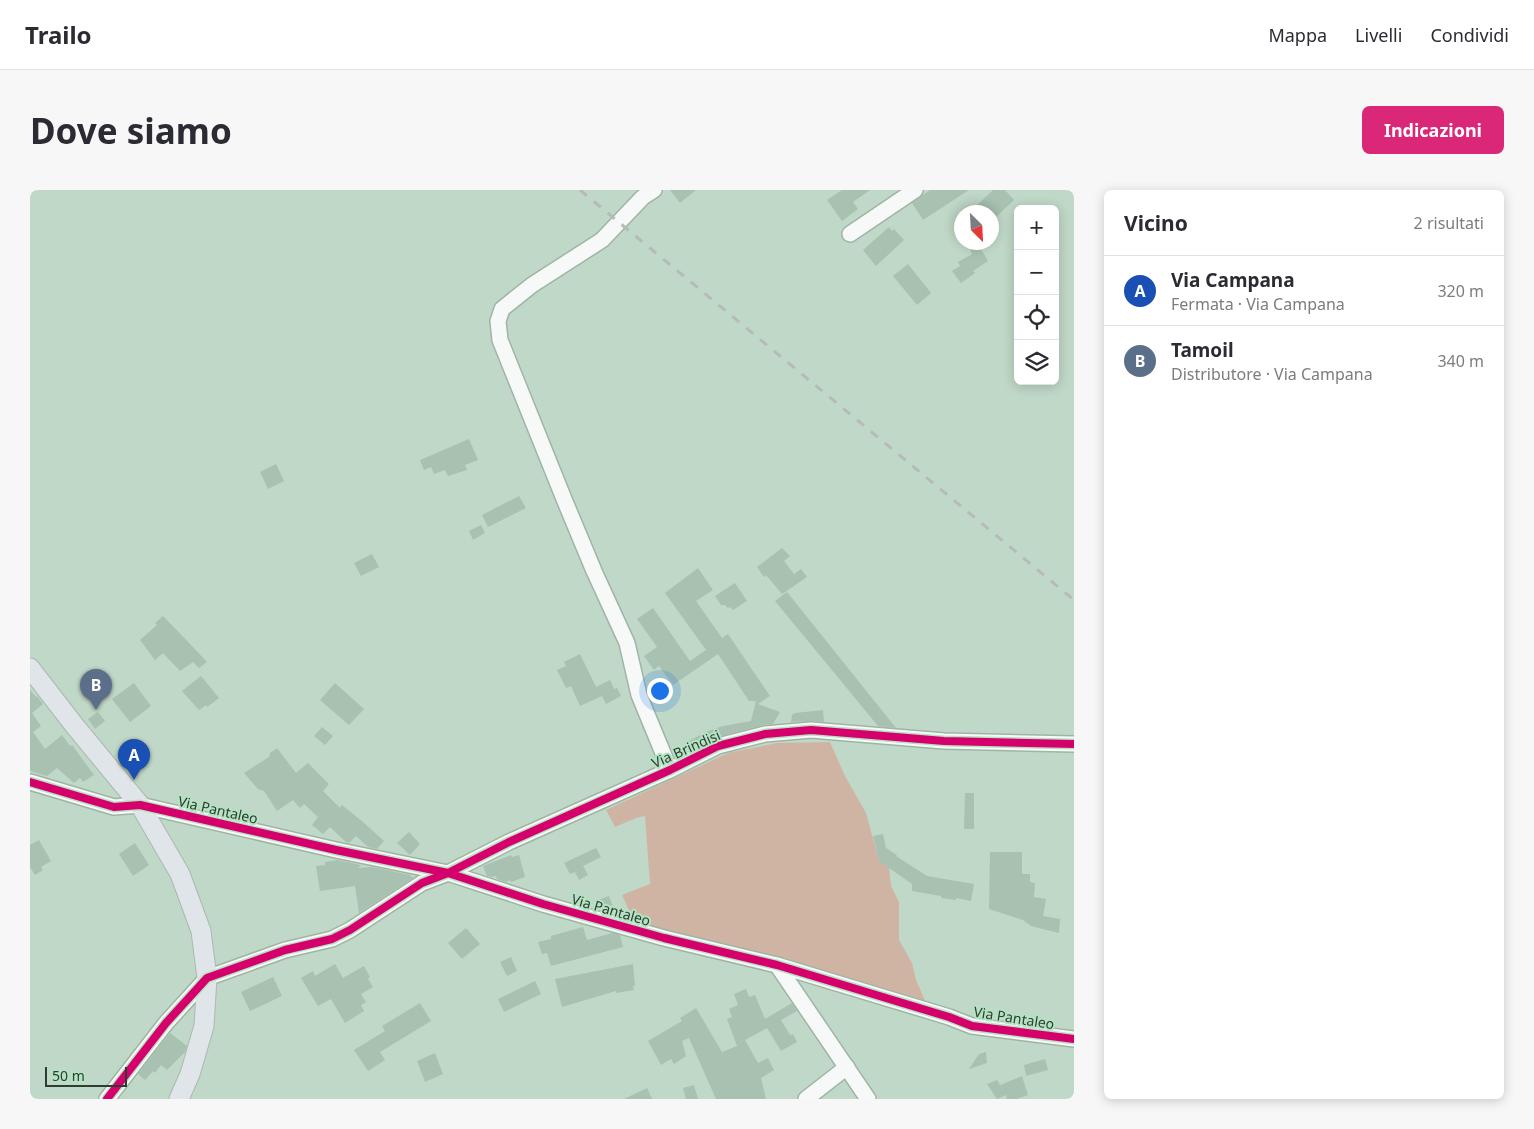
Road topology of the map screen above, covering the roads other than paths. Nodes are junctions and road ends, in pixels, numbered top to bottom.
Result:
1 (654, 190) edge
2 (915, 190) edge
3 (850, 234) dead end
4 (30, 668) edge
5 (1074, 744) edge
6 (670, 770) junction
7 (30, 782) edge
8 (140, 805) junction
9 (448, 873) junction
10 (777, 965) junction
11 (207, 978) junction
12 (1074, 1039) edge
13 (847, 1067) junction
14 (107, 1099) edge
15 (179, 1099) edge
16 (806, 1099) edge
17 (868, 1099) edge

1 - 6 street
2 - 3 street
4 - 8 main road
5 - 6 street, Via Brindisi
6 - 9 street, Via Brindisi
7 - 8 street, Via Pantaleo
8 - 9 street, Via Pantaleo
8 - 11 main road
9 - 10 street, Via Pantaleo
9 - 11 street, Via Brindisi
10 - 12 street, Via Pantaleo
10 - 13 street
11 - 14 street
11 - 15 main road
13 - 16 street
13 - 17 street

